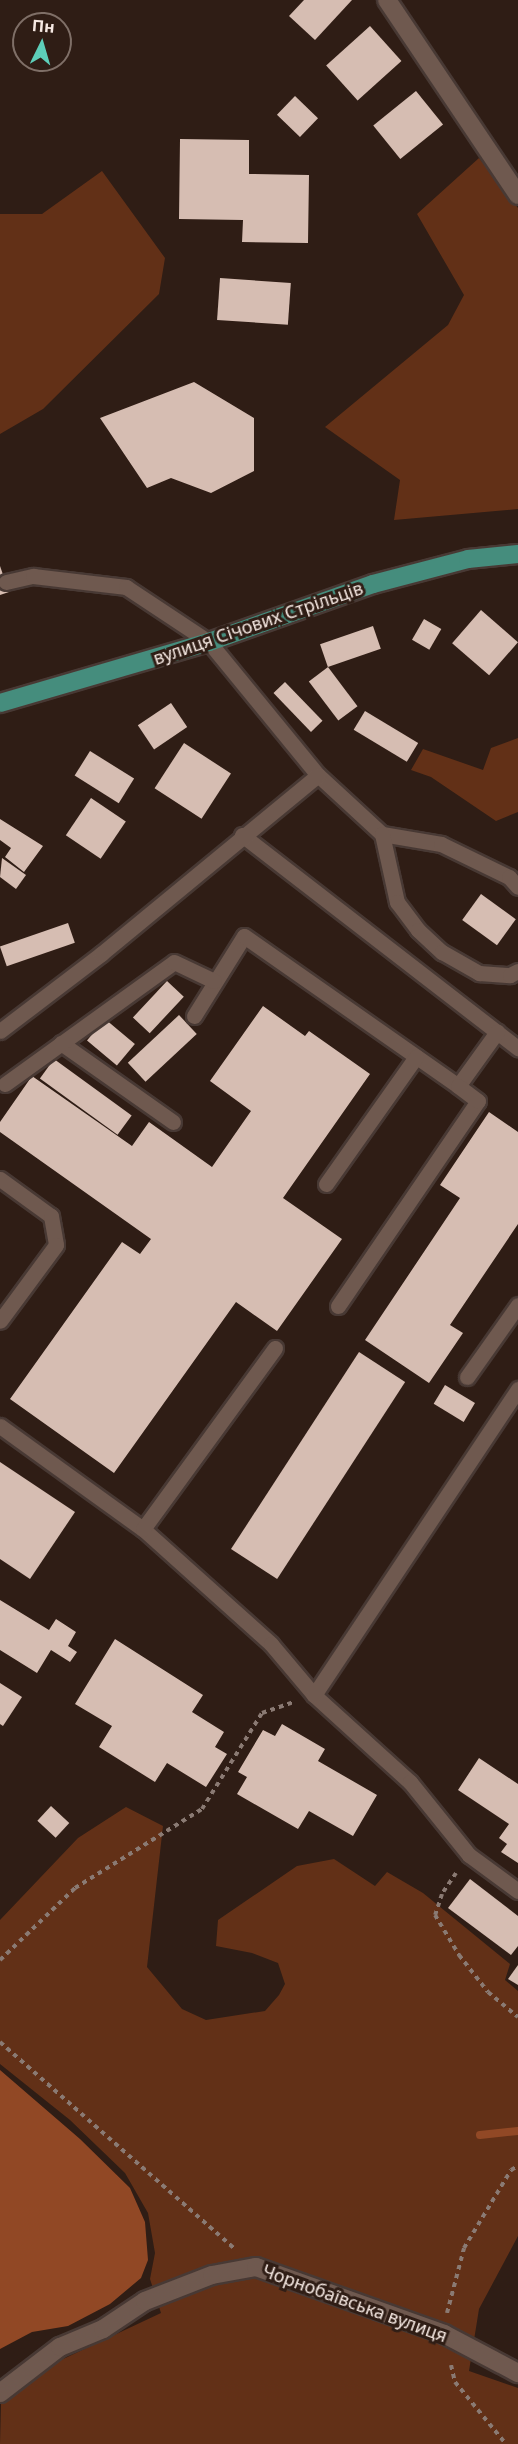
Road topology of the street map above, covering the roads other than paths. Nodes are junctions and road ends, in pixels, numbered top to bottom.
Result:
1 (387, 0) edge
2 (518, 195) edge
3 (518, 554) edge
4 (6, 582) dead end
5 (208, 642) junction
6 (0, 703) edge
7 (318, 775) junction
8 (382, 834) junction
9 (242, 836) junction
10 (518, 887) edge
11 (518, 971) edge
12 (214, 981) junction
13 (194, 1016) dead end
14 (0, 1031) edge
15 (497, 1032) junction
16 (61, 1043) junction
17 (518, 1048) edge
18 (416, 1057) junction
19 (5, 1084) dead end
20 (458, 1086) junction
21 (172, 1122) dead end
22 (0, 1179) edge
23 (326, 1184) dead end
24 (518, 1305) edge
25 (338, 1306) dead end
26 (0, 1321) edge
27 (275, 1348) dead end
28 (467, 1377) dead end
29 (518, 1389) edge
30 (0, 1426) edge
31 (143, 1529) junction
32 (314, 1695) junction
33 (518, 1891) edge
34 (518, 2373) edge
35 (0, 2393) edge

1 - 2 street
3 - 5 main road, вулиця Січових Стрільців
4 - 5 lane
5 - 6 main road, вулиця Січових Стрільців
5 - 7 lane
7 - 8 lane
7 - 9 lane
8 - 10 lane
8 - 11 lane
9 - 14 lane
9 - 15 lane
12 - 13 lane
12 - 16 lane
12 - 18 lane
15 - 17 lane
15 - 20 lane
16 - 19 lane
16 - 21 lane
18 - 20 lane
18 - 23 lane
20 - 25 lane
22 - 26 lane
24 - 28 lane
27 - 31 lane
29 - 32 lane
30 - 31 lane
31 - 32 lane
32 - 33 lane
34 - 35 street, Чорнобаївська вулиця

